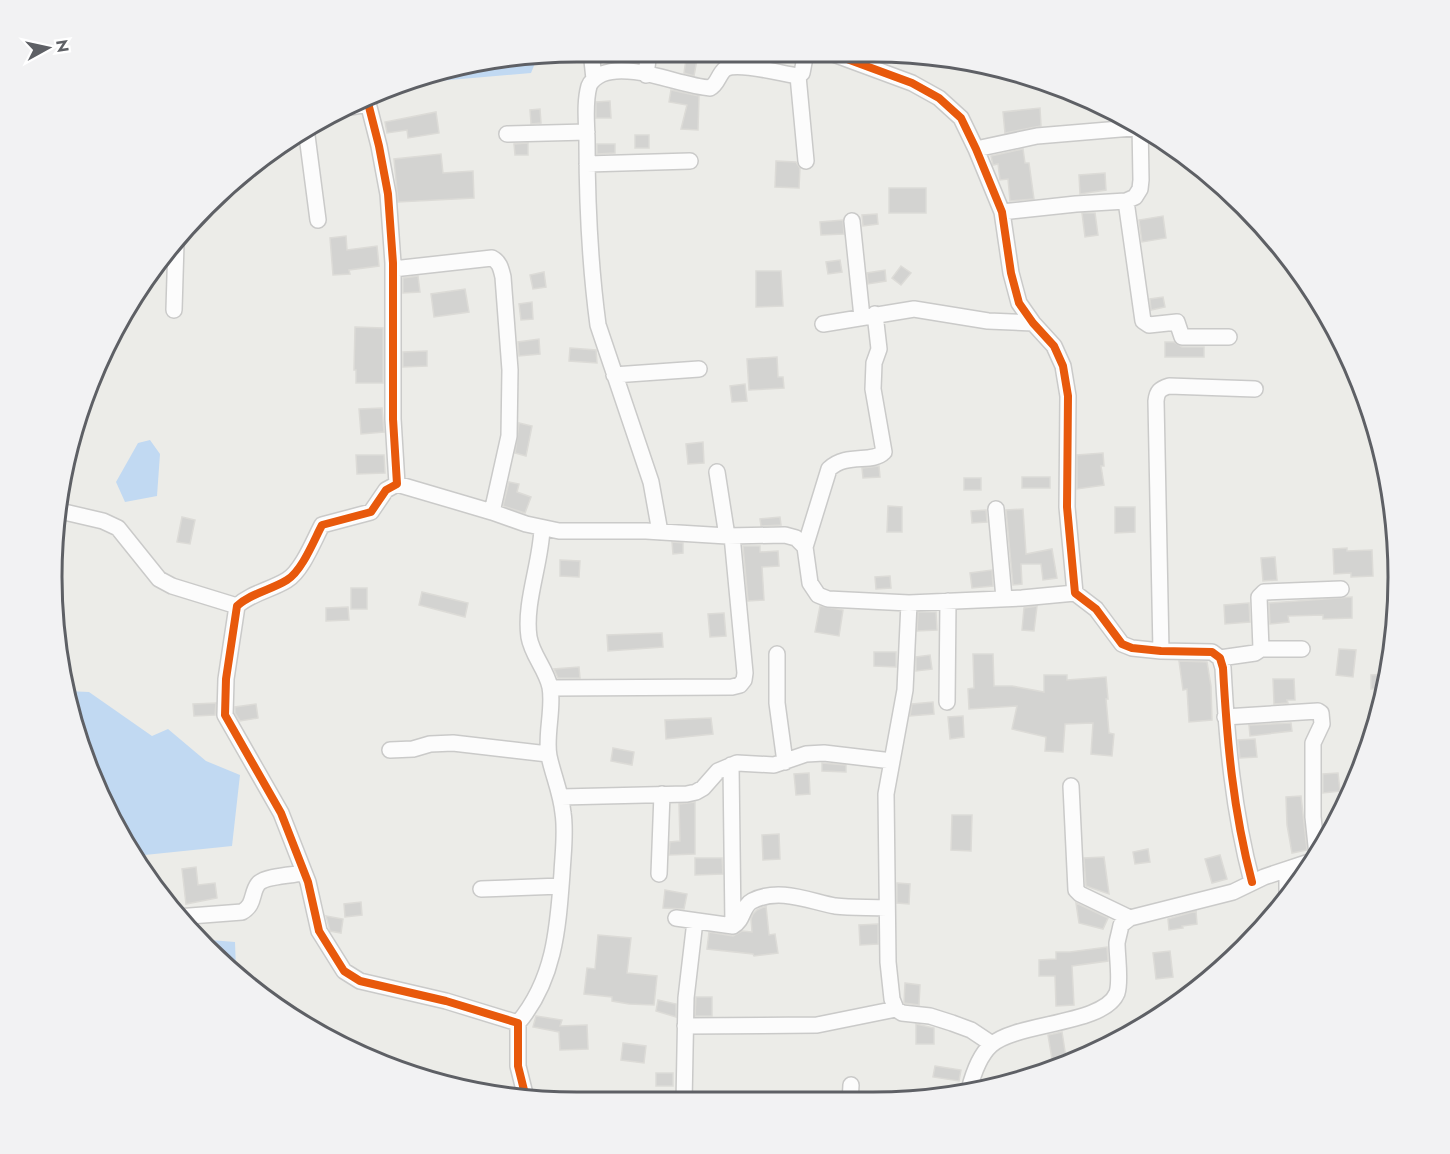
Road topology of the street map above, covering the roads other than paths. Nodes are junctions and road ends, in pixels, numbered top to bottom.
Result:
1 (592, 62) edge
2 (648, 62) edge
3 (804, 62) edge
4 (855, 62) edge
5 (646, 75) junction
6 (798, 76) junction
7 (594, 79) junction
8 (369, 106) edge
9 (1125, 128) edge
10 (587, 132) junction
11 (507, 134) dead end
12 (1141, 137) edge
13 (307, 138) edge
14 (976, 148) junction
15 (690, 161) dead end
16 (806, 161) dead end
17 (587, 164) junction
18 (1126, 201) junction
19 (1002, 212) junction
20 (318, 220) dead end
21 (852, 221) dead end
22 (176, 253) edge
23 (393, 269) junction
24 (174, 310) dead end
25 (868, 315) junction
26 (1033, 323) junction
27 (823, 324) dead end
28 (1229, 337) dead end
29 (699, 369) dead end
30 (614, 375) junction
31 (1255, 389) dead end
32 (717, 472) dead end
33 (398, 484) junction
34 (996, 509) dead end
35 (66, 512) edge
36 (492, 512) junction
37 (542, 528) junction
38 (660, 532) junction
39 (729, 536) junction
40 (805, 547) junction
41 (1341, 589) dead end
42 (1075, 593) junction
43 (1004, 598) junction
44 (948, 601) junction
45 (909, 603) junction
46 (237, 606) junction
47 (1261, 649) junction
48 (1302, 649) dead end
49 (1161, 651) junction
50 (777, 654) dead end
51 (1220, 658) junction
52 (550, 688) junction
53 (947, 702) dead end
54 (1226, 717) junction
55 (390, 750) dead end
56 (548, 754) junction
57 (892, 761) junction
58 (785, 762) junction
59 (730, 765) junction
60 (1071, 786) dead end
61 (662, 794) junction
62 (561, 797) junction
63 (1316, 841) edge
64 (1300, 865) edge
65 (1287, 870) junction
66 (304, 873) junction
67 (659, 874) dead end
68 (1252, 882) junction
69 (1287, 884) edge
70 (561, 886) junction
71 (481, 889) dead end
72 (887, 908) junction
73 (188, 916) edge
74 (676, 918) dead end
75 (1130, 918) junction
76 (695, 921) junction
77 (733, 926) junction
78 (896, 1009) junction
79 (518, 1023) junction
80 (685, 1026) junction
81 (992, 1044) junction
82 (971, 1083) edge
83 (851, 1085) dead end
84 (524, 1089) edge
85 (684, 1092) edge
86 (851, 1092) edge

1 - 7 street
2 - 5 street
3 - 6 street
4 - 14 street
5 - 6 street
5 - 7 street
6 - 16 street
7 - 10 street
8 - 23 street
9 - 14 street
10 - 11 street
10 - 17 street
12 - 18 street
13 - 20 street
14 - 19 street
15 - 17 street
17 - 30 street
18 - 19 street
18 - 28 street
19 - 26 street
21 - 25 street
22 - 24 street
23 - 33 street
23 - 36 street
25 - 26 street
25 - 27 street
25 - 40 street
26 - 42 street
29 - 30 street
30 - 38 street
31 - 49 street
32 - 39 street
33 - 36 street
33 - 46 street
34 - 43 street
35 - 46 street
36 - 37 street
37 - 38 street
37 - 52 street
38 - 39 street
39 - 40 street
39 - 52 street
40 - 45 street
41 - 47 street
42 - 43 street
42 - 49 street
43 - 44 street
44 - 45 street
44 - 53 street
45 - 57 street
46 - 66 street
47 - 48 street
47 - 51 street
49 - 51 street
50 - 58 street
51 - 54 street
52 - 56 street
54 - 63 street
54 - 68 street
55 - 56 street
56 - 62 street
57 - 58 street
57 - 72 street
58 - 59 street
59 - 61 street
59 - 77 street
60 - 75 street
61 - 62 street
61 - 67 street
62 - 70 street
64 - 65 street
65 - 68 street
65 - 69 street
66 - 73 street
66 - 79 street
68 - 75 street
70 - 71 street
70 - 79 street
72 - 77 street
72 - 78 street
74 - 76 street
75 - 81 street
76 - 77 street
76 - 80 street
78 - 80 street
78 - 81 street
79 - 84 street
80 - 85 street
81 - 82 street
83 - 86 street

